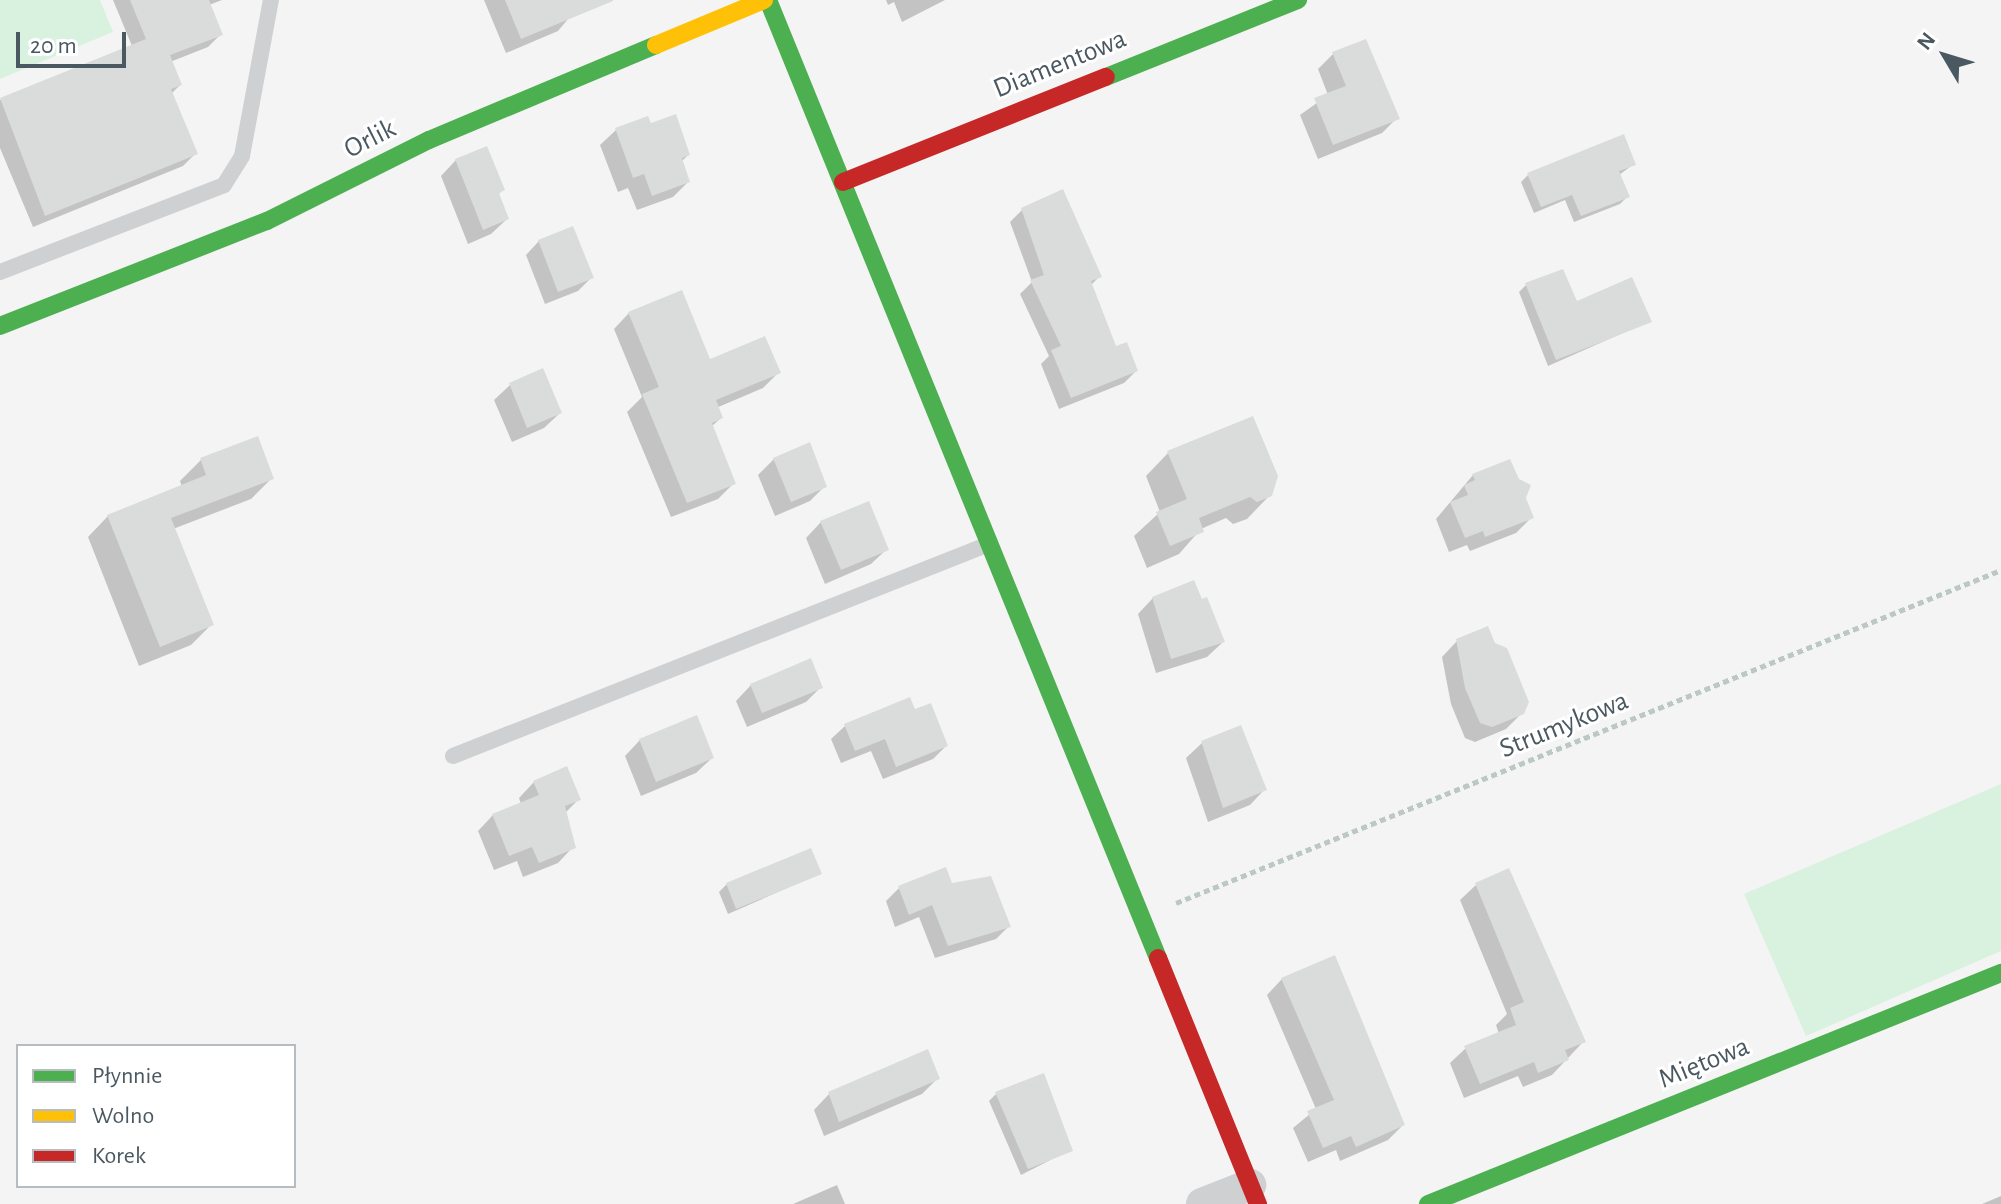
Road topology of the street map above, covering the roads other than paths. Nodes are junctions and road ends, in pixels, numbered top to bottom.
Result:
1 (271, 0) edge
2 (766, 0) edge
3 (1298, 0) edge
4 (843, 182) junction
5 (0, 272) edge
6 (0, 326) edge
7 (991, 544) junction
8 (453, 756) dead end
9 (2001, 973) edge
10 (1254, 1195) edge
11 (1202, 1204) edge
12 (1428, 1204) edge

1 - 5 lane
2 - 4 street
2 - 6 street, Orlik
3 - 4 street, Diamentowa
4 - 7 street
7 - 8 lane
7 - 10 street
9 - 12 street, Miętowa
10 - 11 street

